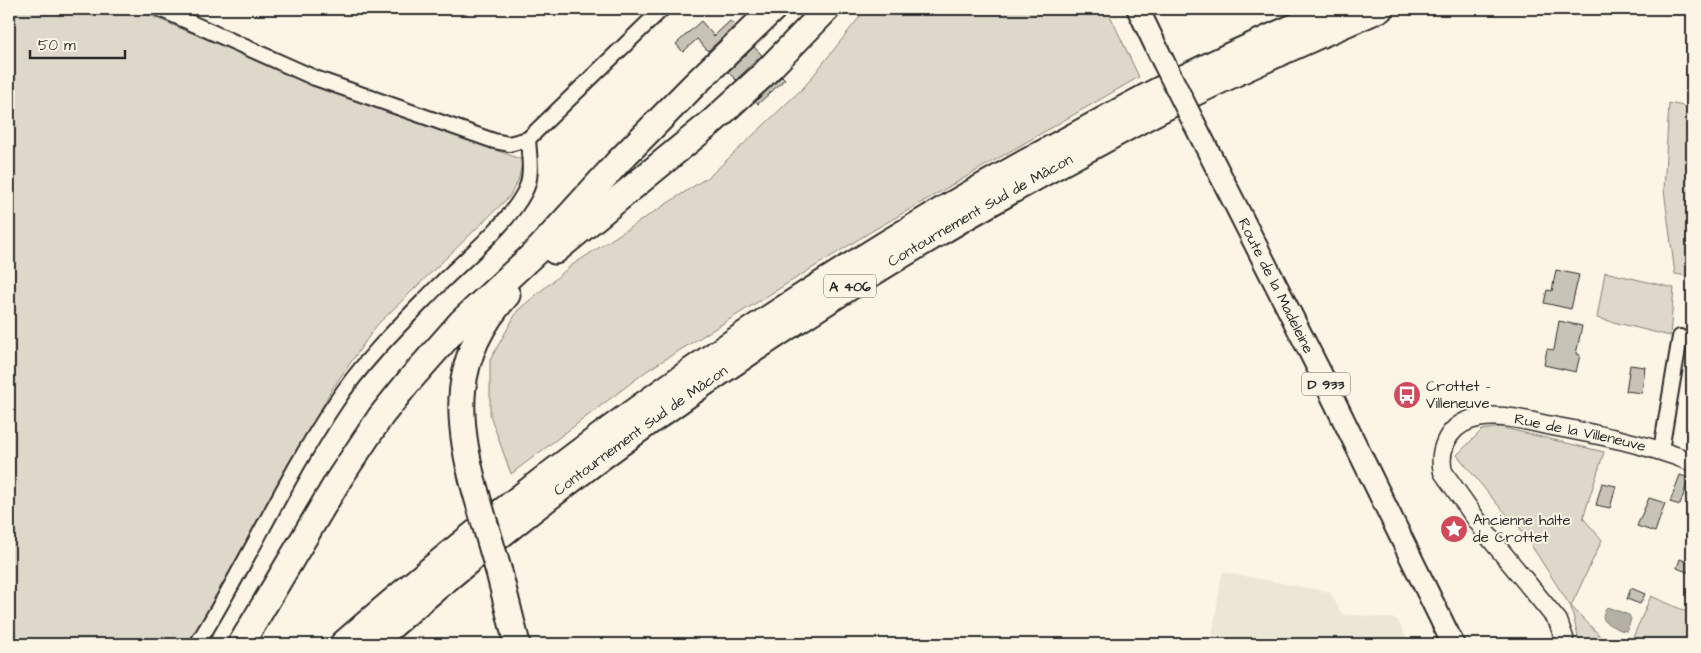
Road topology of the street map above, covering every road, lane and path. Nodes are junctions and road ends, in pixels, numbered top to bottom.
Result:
1 (160, 9) edge
2 (662, 9) edge
3 (773, 9) edge
4 (827, 9) edge
5 (1138, 9) edge
6 (1336, 9) edge
7 (1380, 9) edge
8 (528, 139) junction
9 (1680, 337) dead end
10 (1661, 450) junction
11 (1692, 462) edge
12 (197, 644) edge
13 (240, 644) edge
14 (343, 644) edge
15 (371, 644) edge
16 (517, 644) edge
17 (1453, 644) edge
18 (1563, 644) edge

1 - 8 street
2 - 8 street
3 - 13 highway
4 - 16 highway, bridge
5 - 17 main road, Route de la Madeleine / D 933, bridge
6 - 14 highway, Contournement Sud de Mâcon / A 406
7 - 15 highway, Contournement Sud de Mâcon / A 406
8 - 12 street
9 - 10 street
10 - 11 street, Rue de la Villeneuve
10 - 18 street, Rue de la Villeneuve

